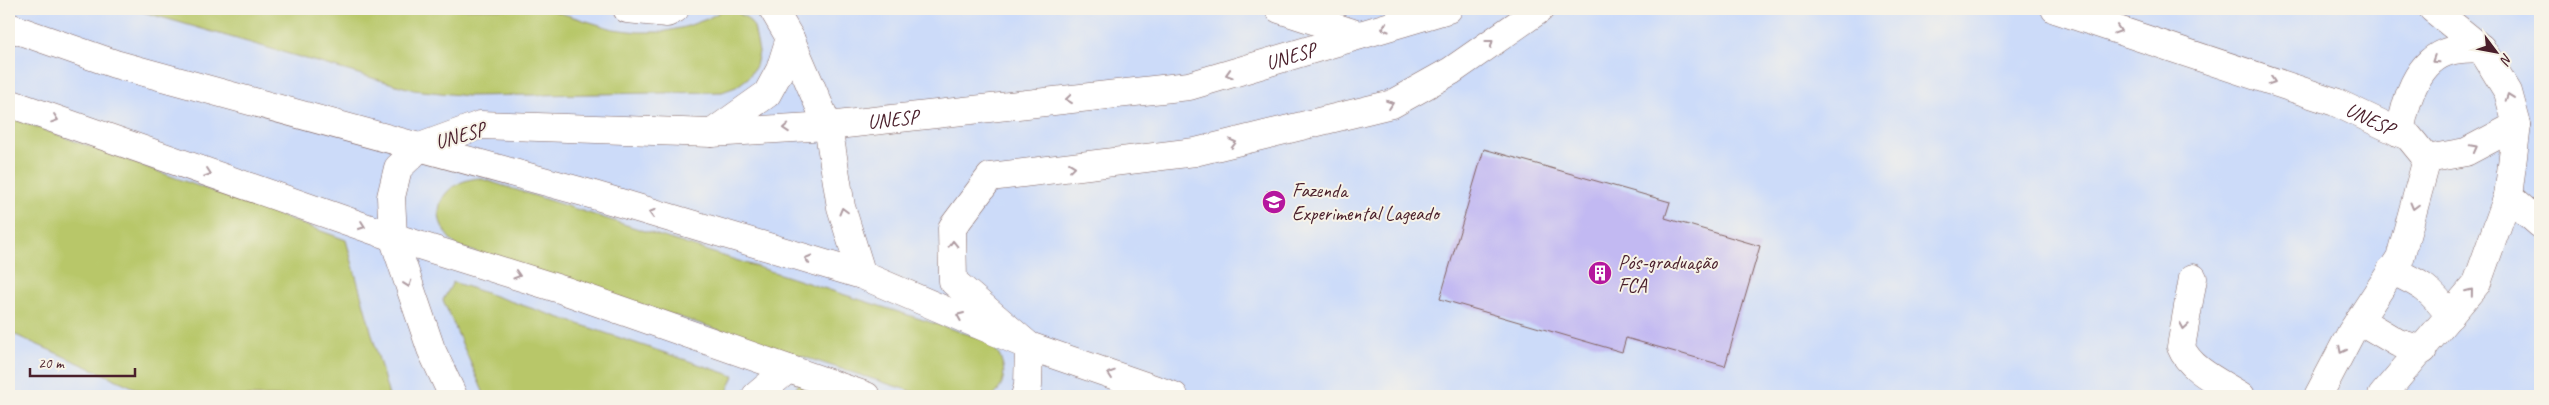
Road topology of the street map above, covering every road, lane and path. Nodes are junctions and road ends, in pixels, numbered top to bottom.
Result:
1 (627, 9) edge
2 (675, 9) edge
3 (773, 9) edge
4 (1279, 9) edge
5 (1448, 9) edge
6 (1540, 9) edge
7 (2055, 9) edge
8 (2433, 9) edge
9 (9, 27) edge
10 (1359, 35) junction
11 (790, 38) junction
12 (2481, 48) junction
13 (9, 104) edge
14 (2517, 125) junction
15 (828, 126) junction
16 (711, 133) junction
17 (2400, 133) junction
18 (420, 147) junction
19 (2427, 159) junction
20 (2508, 196) junction
21 (2540, 224) edge
22 (393, 237) junction
23 (2392, 270) junction
24 (862, 275) junction
25 (2193, 278) dead end
26 (2450, 316) junction
27 (2359, 320) junction
28 (1029, 346) junction
29 (2423, 350) junction
30 (788, 369) junction
31 (453, 396) edge
32 (756, 396) edge
33 (866, 396) edge
34 (1025, 396) edge
35 (1174, 396) edge
36 (2241, 396) edge
37 (2318, 396) edge
38 (2382, 396) edge

1 - 2 lane
3 - 11 lane
4 - 10 lane, UNESP
5 -> 10 lane, UNESP
28 -> 6 lane, UNESP
7 -> 17 lane, UNESP
8 - 12 lane
9 - 18 lane, UNESP
10 -> 15 lane, UNESP
11 - 15 lane
11 - 16 lane
14 -> 12 lane
12 -> 17 lane
13 -> 22 lane
19 -> 14 lane
14 - 20 lane
15 -> 16 lane, UNESP
24 -> 15 lane
16 - 18 lane, UNESP
17 - 19 lane, UNESP
18 - 22 lane, UNESP
24 -> 18 lane, UNESP
19 -> 23 lane
20 - 21 lane
26 -> 20 lane
22 -> 30 lane
22 -> 31 lane, UNESP
23 - 26 lane
23 - 27 lane
28 -> 24 lane, UNESP
25 -> 36 lane
26 - 29 lane
27 - 29 lane
27 -> 37 lane
28 - 34 lane
35 -> 28 lane, UNESP
29 - 38 lane
30 - 32 lane
30 - 33 lane

